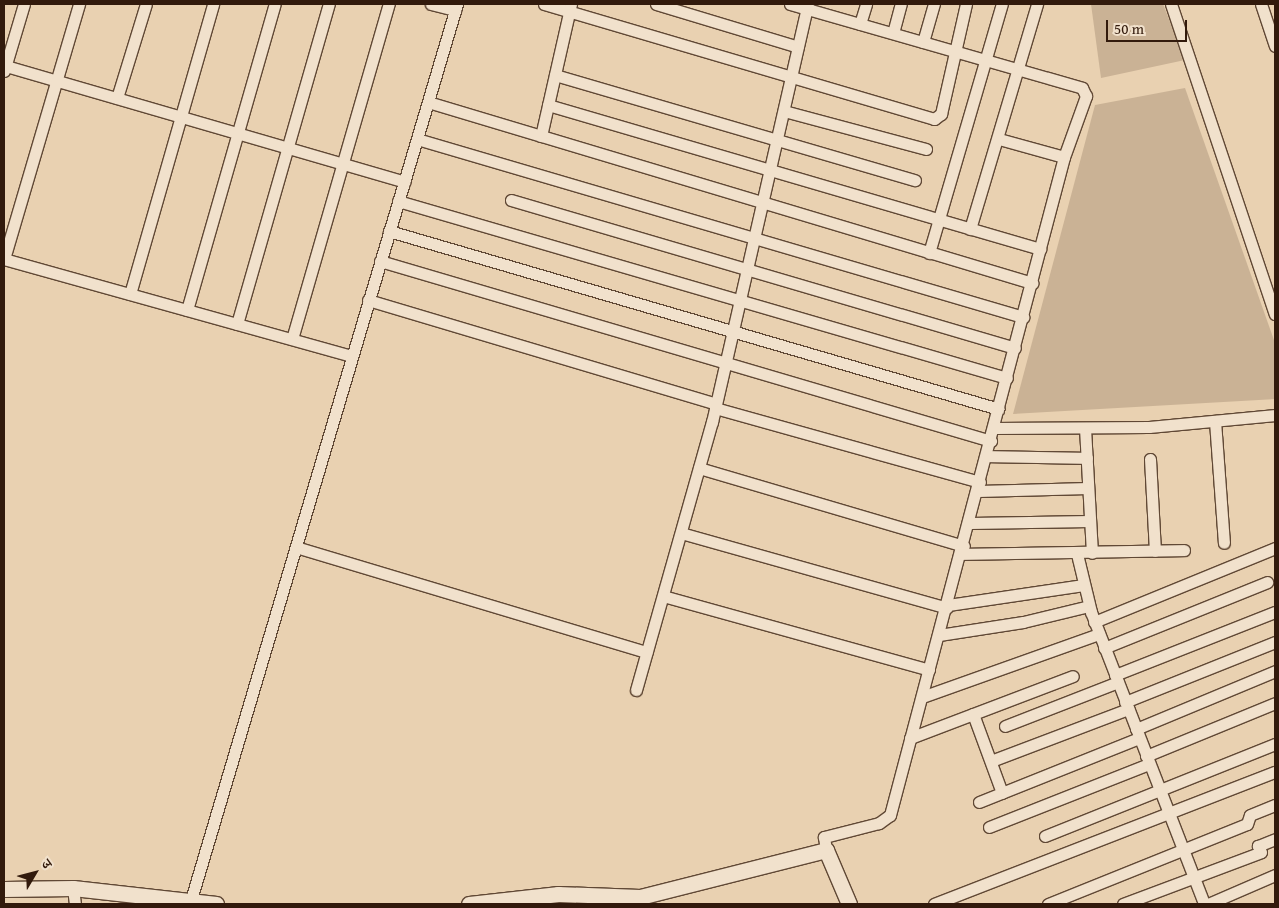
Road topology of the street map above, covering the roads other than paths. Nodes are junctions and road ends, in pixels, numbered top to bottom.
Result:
1 (24, 4) edge
2 (79, 4) edge
3 (146, 4) edge
4 (213, 4) edge
5 (275, 4) edge
6 (329, 4) edge
7 (389, 4) edge
8 (431, 4) edge
9 (544, 4) edge
10 (656, 4) edge
11 (790, 4) edge
12 (866, 4) edge
13 (901, 4) edge
14 (934, 4) edge
15 (966, 4) edge
16 (1002, 4) edge
17 (1037, 4) edge
18 (1171, 4) edge
19 (1261, 4) edge
20 (807, 6) edge
21 (456, 7) edge
22 (570, 7) edge
23 (830, 9) edge
24 (860, 24) junction
25 (893, 33) junction
26 (923, 42) junction
27 (1275, 46) edge
28 (798, 48) junction
29 (953, 51) junction
30 (986, 60) junction
31 (5, 69) edge
32 (1018, 69) junction
33 (555, 75) junction
34 (791, 78) junction
35 (57, 81) junction
36 (117, 98) junction
37 (428, 102) junction
38 (548, 105) junction
39 (784, 111) junction
40 (181, 117) junction
41 (238, 134) junction
42 (541, 136) junction
43 (417, 139) junction
44 (999, 139) junction
45 (778, 140) junction
46 (288, 148) junction
47 (926, 149) dead end
48 (1064, 156) junction
49 (343, 164) junction
50 (771, 172) junction
51 (915, 180) dead end
52 (404, 182) junction
53 (511, 200) dead end
54 (398, 201) junction
55 (763, 204) junction
56 (939, 220) junction
57 (970, 229) junction
58 (389, 231) junction
59 (755, 238) junction
60 (1040, 250) junction
61 (929, 252) junction
62 (4, 258) edge
63 (380, 261) junction
64 (748, 269) junction
65 (1032, 283) junction
66 (130, 294) junction
67 (368, 300) junction
68 (740, 302) junction
69 (187, 310) junction
70 (1275, 314) edge
71 (1023, 317) junction
72 (237, 324) junction
73 (733, 333) junction
74 (292, 339) junction
75 (1015, 348) junction
76 (351, 356) junction
77 (726, 365) junction
78 (1007, 378) junction
79 (716, 406) junction
80 (999, 410) junction
81 (1275, 416) edge
82 (1214, 421) junction
83 (994, 428) junction
84 (1085, 428) junction
85 (991, 441) junction
86 (987, 456) junction
87 (1087, 458) junction
88 (1150, 459) dead end
89 (699, 468) junction
90 (979, 487) junction
91 (1088, 488) junction
92 (1090, 521) junction
93 (970, 522) junction
94 (681, 533) junction
95 (1224, 543) dead end
96 (296, 547) junction
97 (1275, 548) edge
98 (963, 550) junction
99 (1184, 550) dead end
100 (1154, 551) junction
101 (1092, 553) junction
102 (1077, 554) junction
103 (1267, 582) dead end
104 (1084, 586) junction
105 (663, 596) junction
106 (947, 606) junction
107 (1089, 606) junction
108 (1275, 612) edge
109 (1094, 622) junction
110 (1099, 634) junction
111 (939, 635) junction
112 (1275, 642) edge
113 (1104, 648) junction
114 (647, 652) junction
115 (930, 670) junction
116 (1275, 671) edge
117 (1073, 676) dead end
118 (1116, 679) junction
119 (636, 690) dead end
120 (922, 697) junction
121 (1275, 703) edge
122 (1127, 705) junction
123 (973, 714) junction
124 (1005, 726) dead end
125 (1138, 733) junction
126 (910, 738) junction
127 (1275, 744) edge
128 (1148, 760) junction
129 (991, 762) junction
130 (1275, 772) edge
131 (1160, 791) junction
132 (1002, 792) junction
133 (979, 802) dead end
134 (1275, 805) edge
135 (1169, 814) junction
136 (989, 827) dead end
137 (1045, 836) dead end
138 (1275, 839) edge
139 (826, 850) junction
140 (1183, 851) junction
141 (1275, 876) edge
142 (1193, 878) junction
143 (73, 888) junction
144 (4, 889) edge
145 (190, 902) junction
146 (75, 904) edge
147 (216, 904) edge
148 (469, 904) edge
149 (849, 904) edge
150 (934, 904) edge
151 (1048, 904) edge
152 (1122, 904) edge
153 (1204, 904) edge
154 (1208, 904) edge

1 - 31 street
2 - 35 street
3 - 36 street
4 - 40 street
5 - 41 street
6 - 46 street
7 - 49 street
8 - 21 street
9 - 22 street
10 - 28 street
11 - 20 street
12 - 24 street
13 - 25 street
14 - 26 street
15 - 29 street
16 - 30 street
17 - 32 street
18 - 70 street
19 - 27 street
20 - 23 street
20 - 28 street
21 - 37 street
22 - 33 street
22 - 34 street
23 - 24 street
24 - 25 street
25 - 26 street
26 - 29 street
28 - 34 street
29 - 30 street
29 - 34 street
30 - 32 street
30 - 56 street
31 - 35 street
32 - 44 street
32 - 48 street
33 - 38 street
33 - 45 street
34 - 39 street
35 - 36 street
35 - 62 street
36 - 40 street
37 - 42 street
37 - 43 street
38 - 42 street
38 - 50 street
39 - 45 street
39 - 47 street
40 - 41 street
40 - 66 street
41 - 46 street
41 - 69 street
42 - 55 street
43 - 52 street
43 - 59 street
44 - 48 street
44 - 57 street
45 - 50 street
45 - 51 street
46 - 49 street
46 - 72 street
48 - 60 street
49 - 52 street
49 - 74 street
50 - 55 street
50 - 56 street
52 - 54 street
53 - 64 street
54 - 58 street
54 - 68 street
55 - 59 street
55 - 61 street
56 - 57 street
56 - 61 street
57 - 60 street
58 - 63 street
58 - 73 street
59 - 64 street
59 - 71 street
60 - 65 street
61 - 65 street
62 - 66 street
63 - 67 street
63 - 77 street
64 - 68 street
64 - 75 street
65 - 71 street
66 - 69 street
67 - 76 street
67 - 79 street
68 - 73 street
68 - 78 street
69 - 72 street
71 - 75 street
72 - 74 street
73 - 77 street
73 - 80 street
74 - 76 street
75 - 78 street
76 - 96 street
77 - 79 street
77 - 85 street
78 - 80 street
79 - 89 street
79 - 90 street
80 - 83 street
81 - 82 street
82 - 84 street
82 - 95 street
83 - 84 street
83 - 85 street
84 - 87 street
85 - 86 street
86 - 87 street
86 - 90 street
87 - 91 street
88 - 100 street
89 - 94 street
89 - 98 street
90 - 91 street
90 - 93 street
91 - 92 street
92 - 93 street
92 - 101 street
93 - 98 street
94 - 105 street
94 - 106 street
96 - 114 street
96 - 145 street
97 - 109 street
98 - 102 street
98 - 106 street
99 - 100 street
100 - 101 street
101 - 102 street
102 - 104 street
103 - 113 street
104 - 106 street
104 - 107 street
105 - 114 street
105 - 115 street
106 - 111 street
107 - 109 street
107 - 111 street
108 - 118 street
109 - 110 street
110 - 113 street
110 - 120 street
111 - 115 street
112 - 122 street
113 - 118 street
114 - 119 street
115 - 120 street
116 - 125 street
117 - 123 street
118 - 122 street
118 - 124 street
120 - 126 street
121 - 128 street
122 - 125 street
122 - 129 street
123 - 126 street
123 - 129 street
125 - 128 street
125 - 132 street
126 - 139 street
127 - 131 street
128 - 131 street
128 - 136 street
129 - 132 street
130 - 135 street
131 - 135 street
131 - 137 street
132 - 133 street
134 - 140 street
135 - 140 street
135 - 150 street
138 - 142 street
139 - 148 street
139 - 149 street
140 - 142 street
140 - 151 street
141 - 154 street
142 - 152 street
142 - 153 street
143 - 144 street
143 - 145 street
143 - 146 street
145 - 147 street

